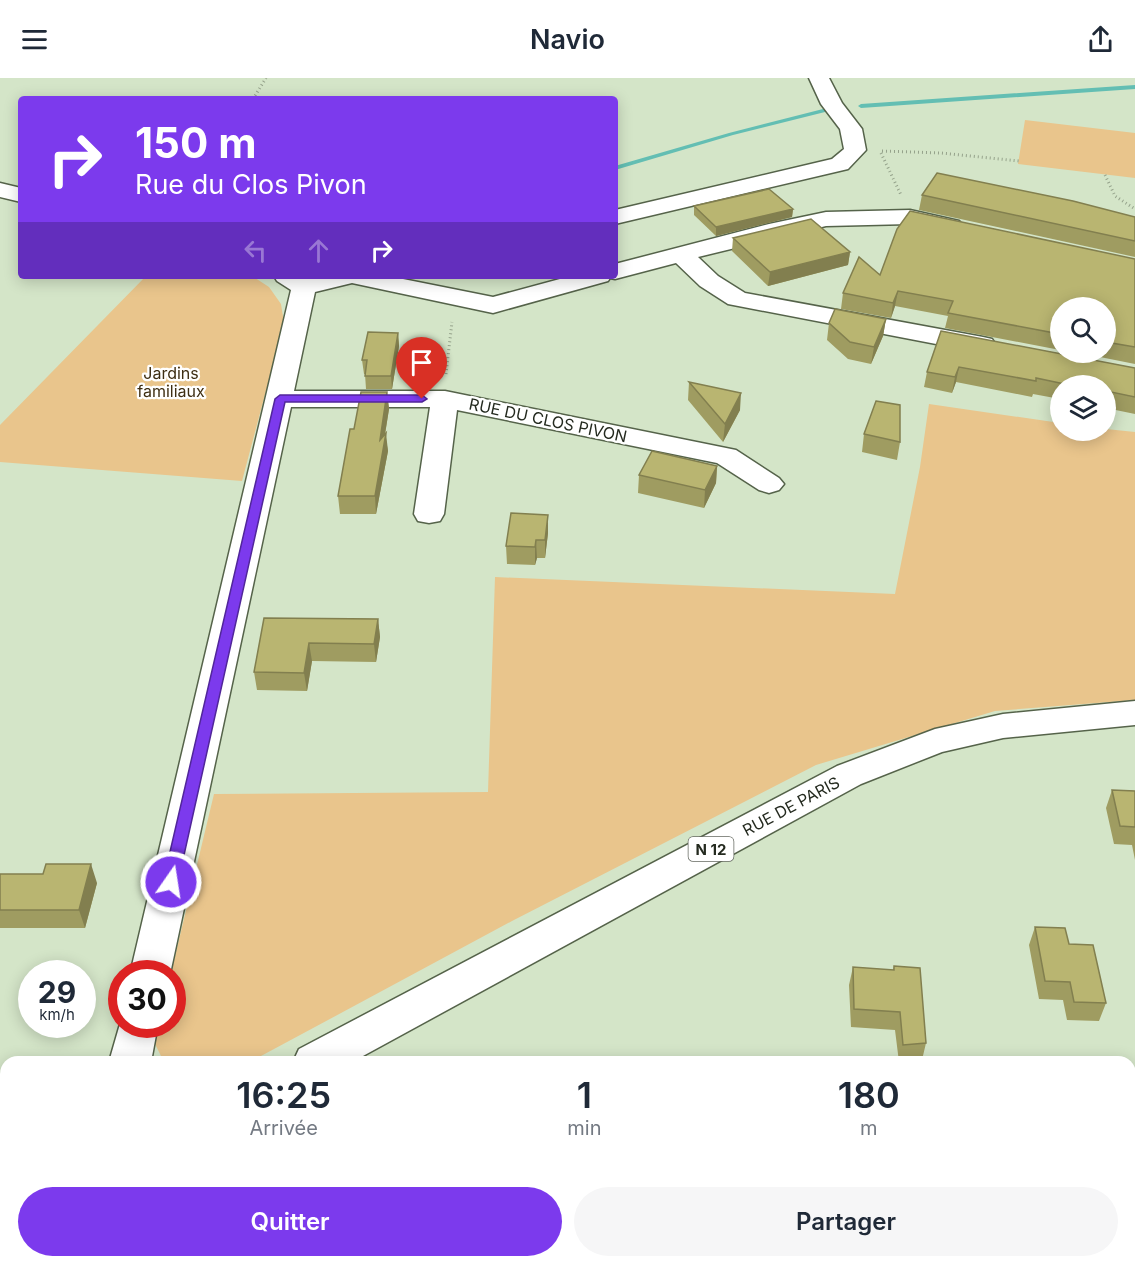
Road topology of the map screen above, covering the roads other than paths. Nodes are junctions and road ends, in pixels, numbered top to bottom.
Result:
1 (819, 78) edge
2 (0, 190) edge
3 (18, 194) edge
4 (618, 216) edge
5 (977, 232) edge
6 (681, 254) junction
7 (618, 271) edge
8 (318, 279) edge
9 (367, 279) edge
10 (588, 279) edge
11 (295, 281) edge
12 (1006, 350) edge
13 (280, 399) junction
14 (444, 399) junction
15 (769, 484) dead end
16 (429, 514) dead end
17 (1135, 713) edge
18 (153, 960) edge
19 (135, 1038) edge
20 (131, 1056) edge
21 (325, 1056) edge

1 - 4 street
2 - 3 street
5 - 6 street
6 - 7 street
6 - 12 street
8 - 11 street
9 - 10 street
11 - 13 street
13 - 14 street, RUE DU CLOS PIVON
13 - 18 street
14 - 15 street, RUE DU CLOS PIVON
14 - 16 street
17 - 21 street, RUE DE PARIS / N 12
19 - 20 street

